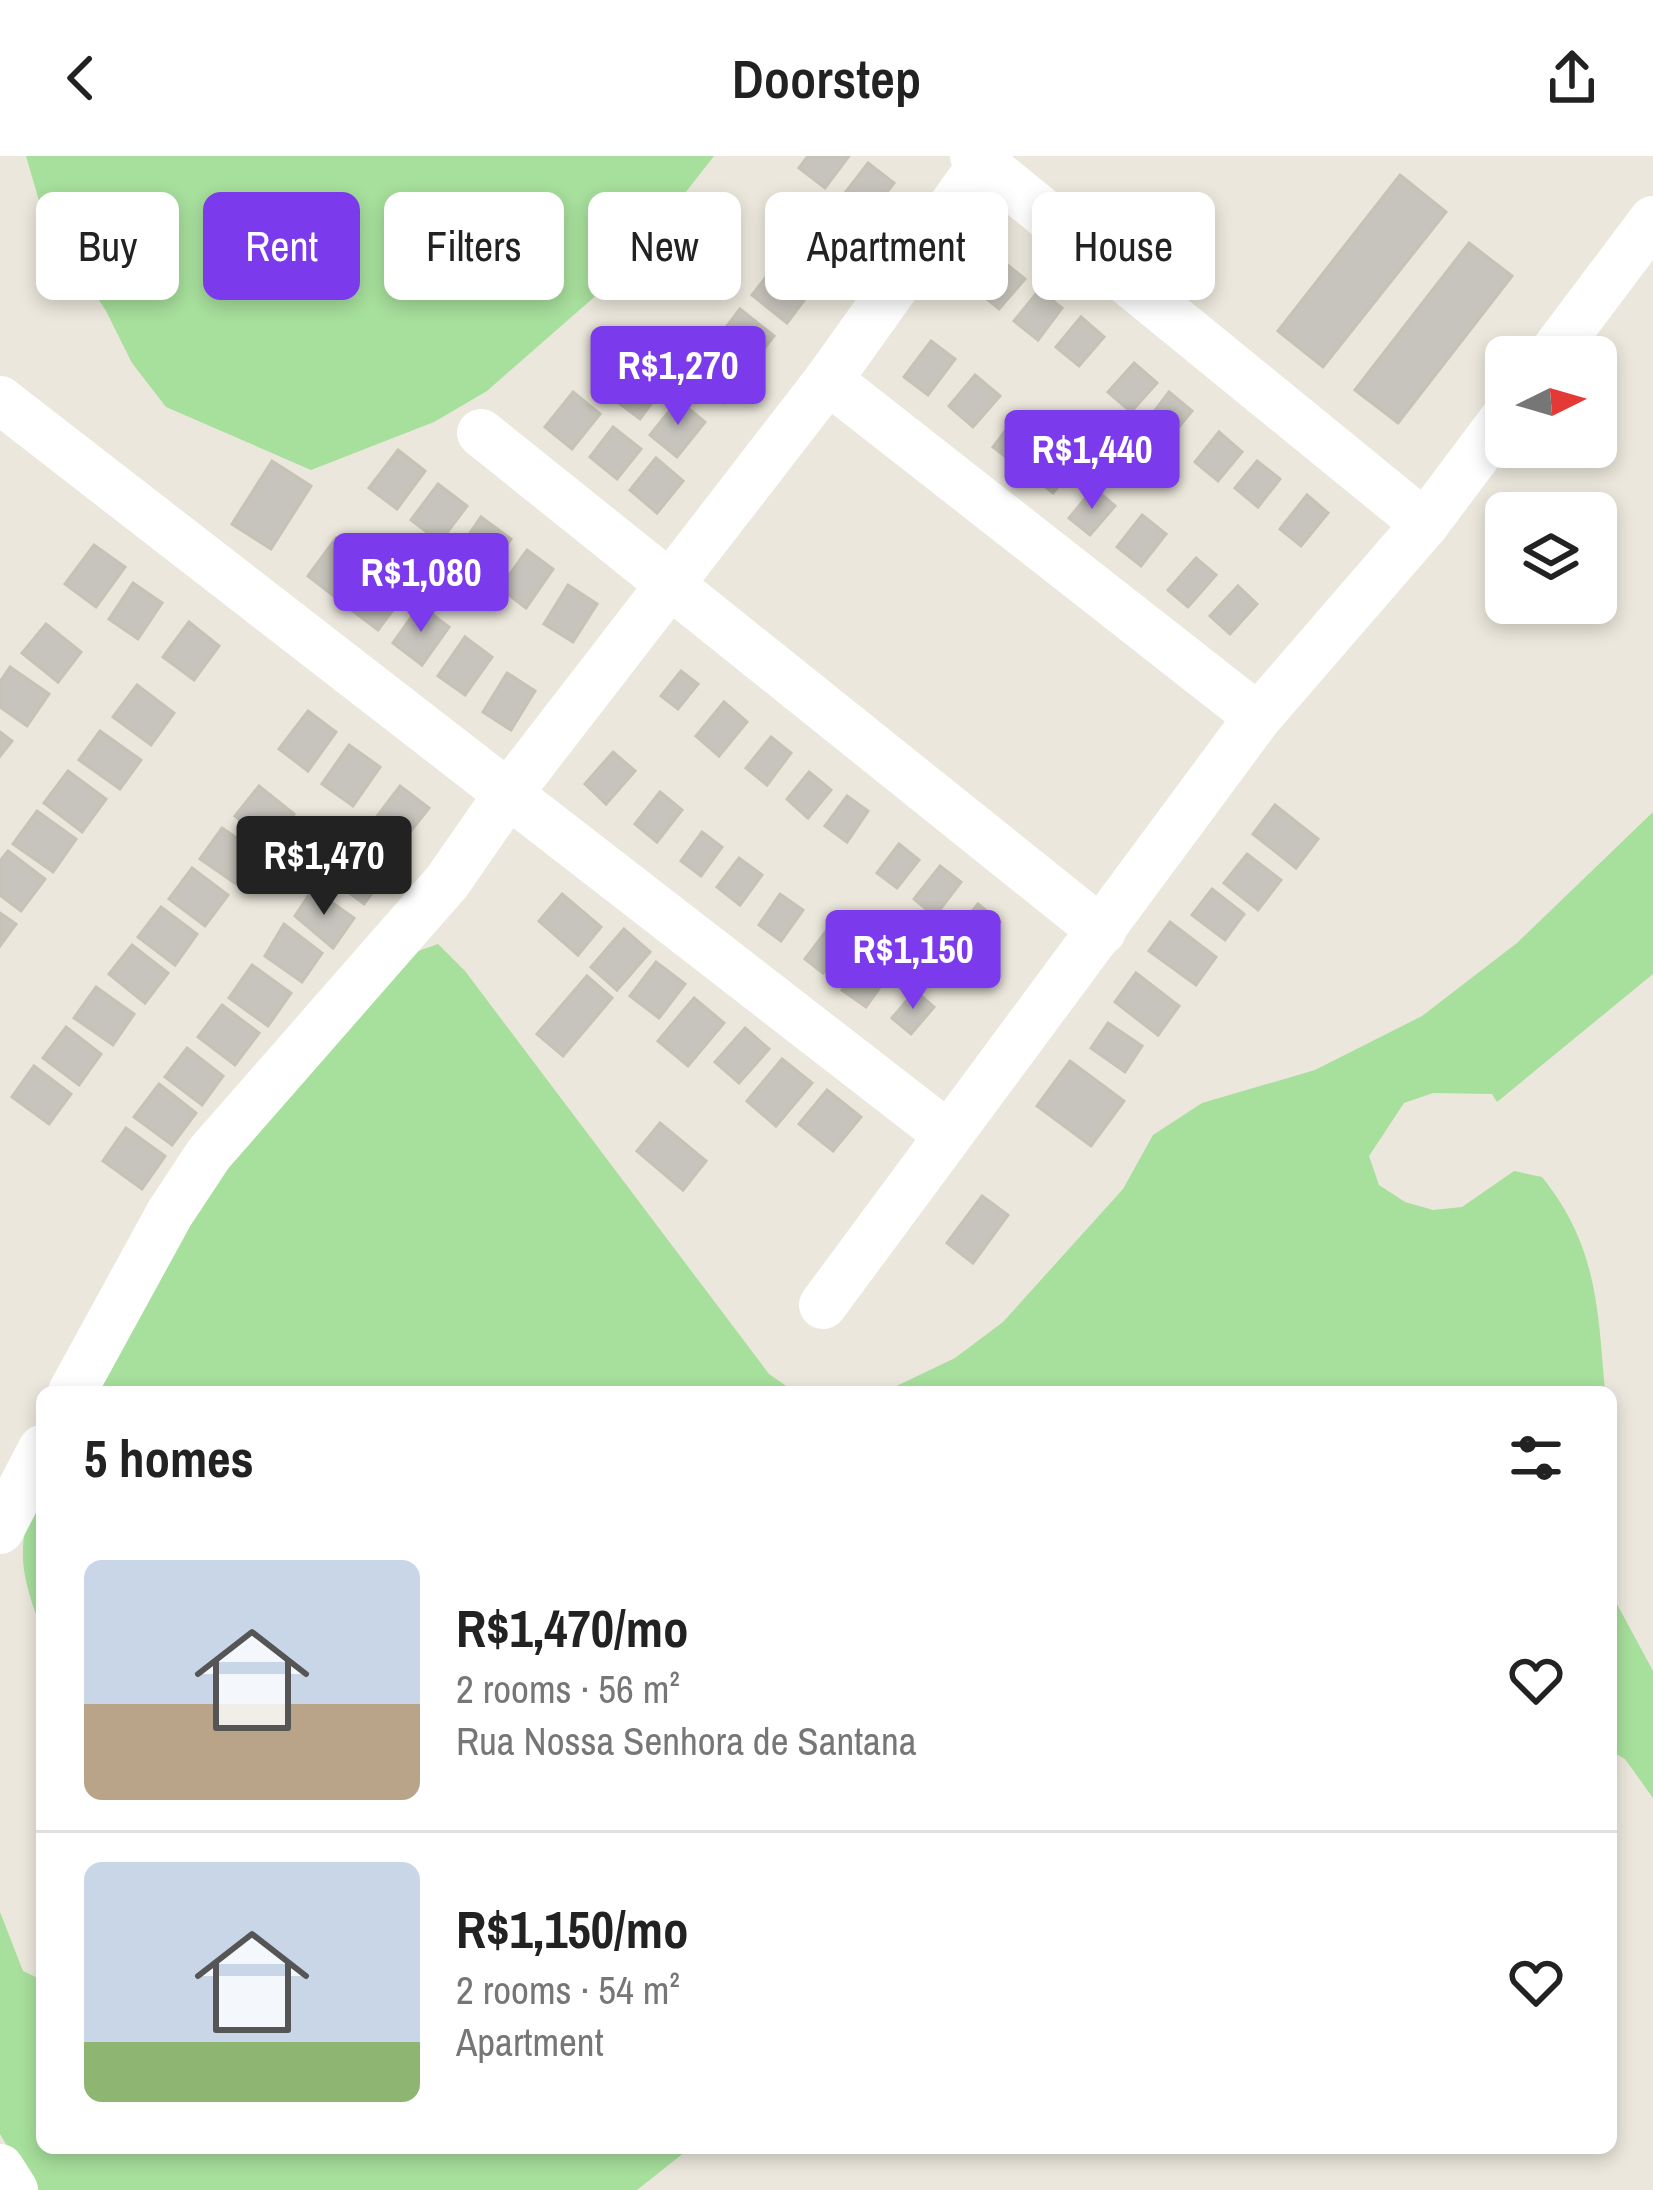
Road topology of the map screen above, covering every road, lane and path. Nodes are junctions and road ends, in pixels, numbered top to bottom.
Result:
1 (982, 158) edge
2 (1653, 220) edge
3 (1566, 336) edge
4 (828, 380) junction
5 (0, 400) edge
6 (481, 433) dead end
7 (1485, 444) edge
8 (1425, 524) junction
9 (669, 582) junction
10 (1258, 717) junction
11 (508, 794) junction
12 (1102, 931) junction
13 (947, 1134) junction
14 (824, 1305) dead end
15 (75, 1386) edge
16 (36, 1461) edge
17 (0, 1530) edge
18 (0, 2168) edge
19 (14, 2190) edge

1 - 4 street
1 - 8 street
2 - 3 street
4 - 9 street
4 - 10 street
5 - 11 street
6 - 9 street
7 - 8 street
8 - 10 street
9 - 11 street
9 - 12 street
10 - 12 street
11 - 13 street
11 - 15 street
12 - 13 street
13 - 14 street
16 - 17 street
18 - 19 street

